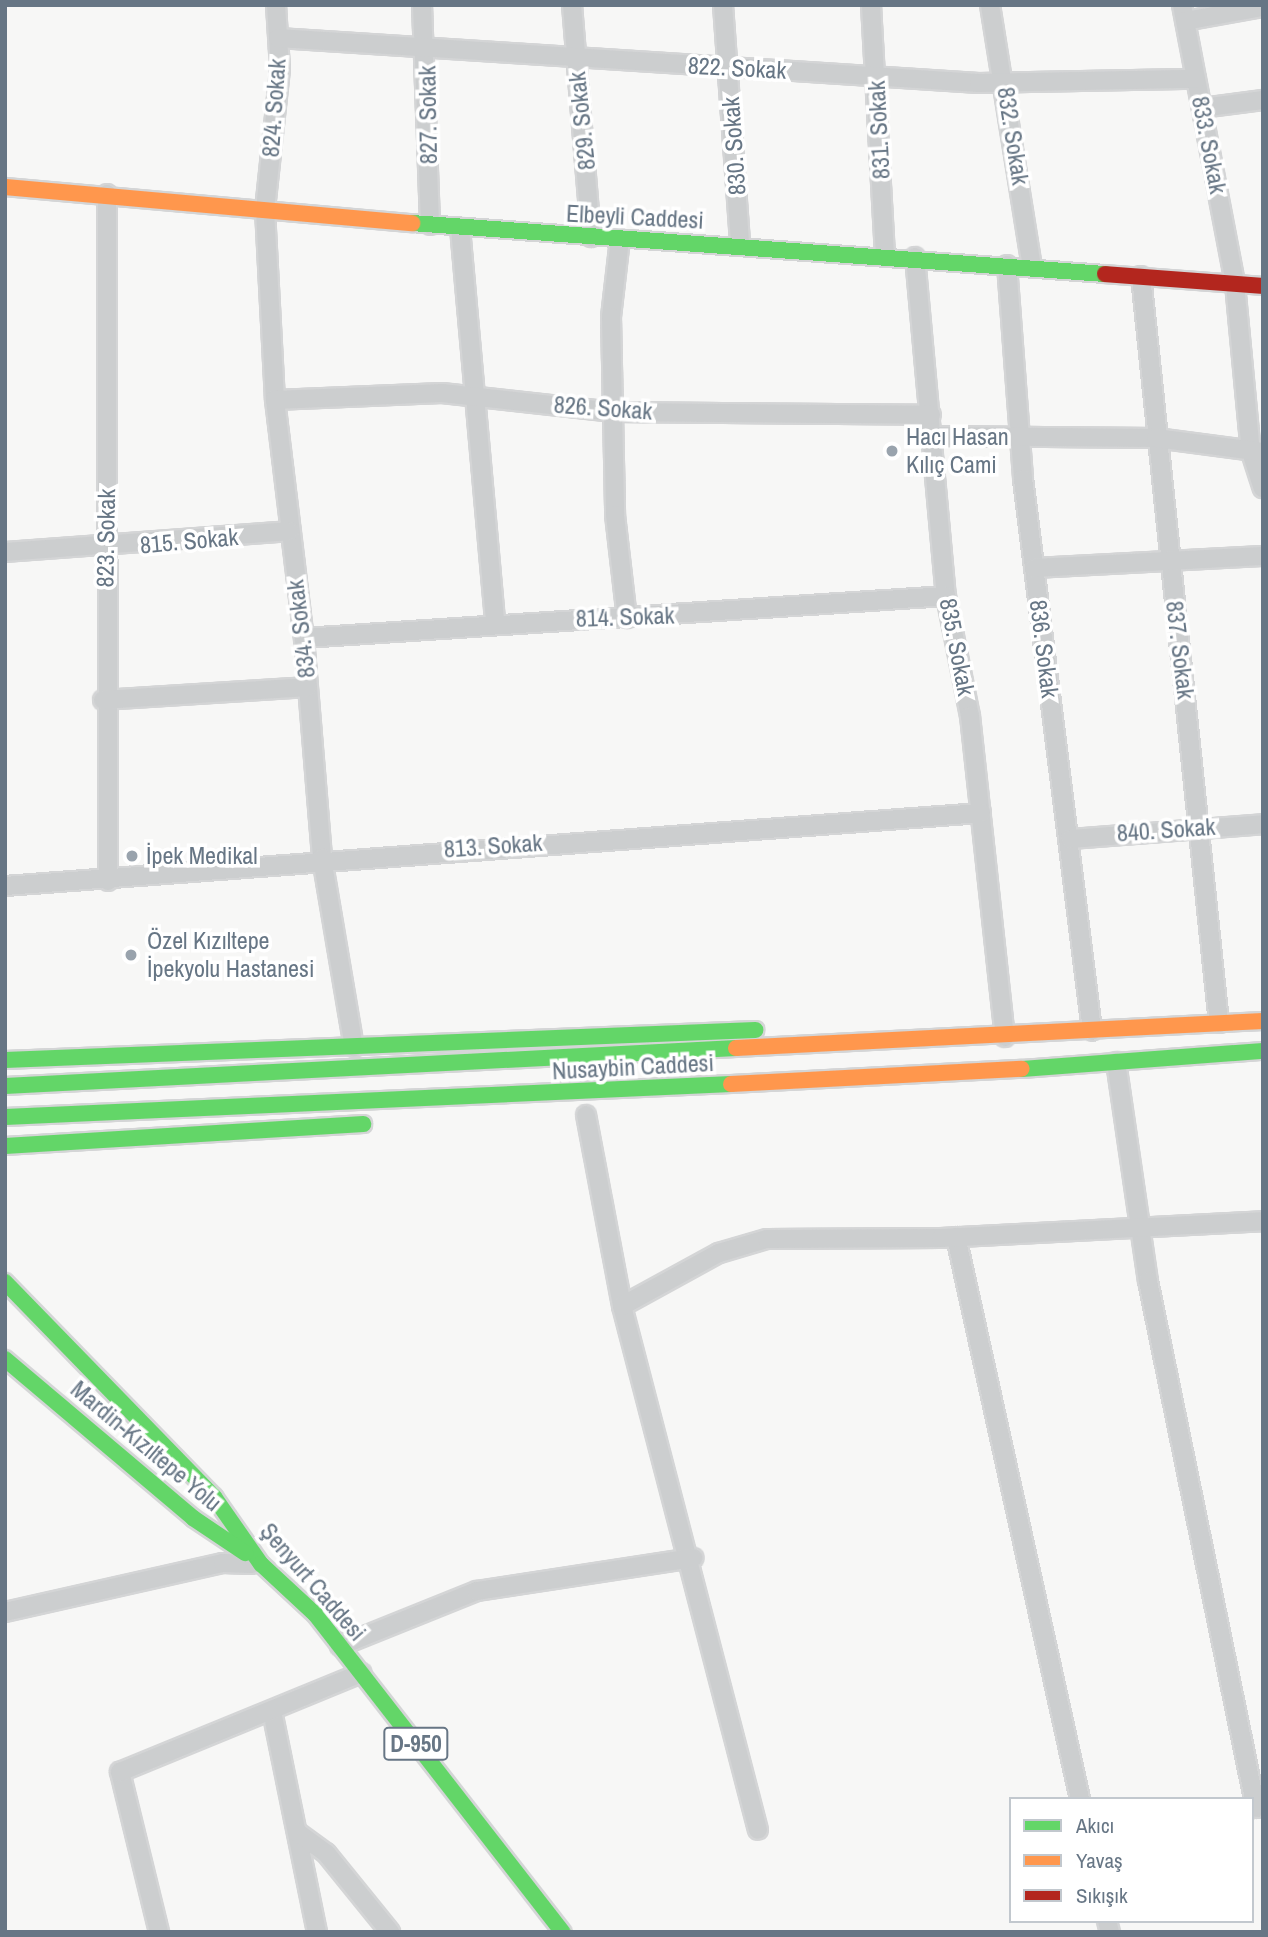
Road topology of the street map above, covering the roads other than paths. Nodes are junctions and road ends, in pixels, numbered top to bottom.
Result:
1 (276, 5) edge
2 (422, 5) edge
3 (572, 5) edge
4 (723, 5) edge
5 (871, 5) edge
6 (990, 5) edge
7 (1263, 7) edge
8 (1184, 13) edge
9 (278, 38) junction
10 (427, 51) junction
11 (576, 60) junction
12 (729, 67) junction
13 (877, 76) junction
14 (1196, 79) junction
15 (1004, 82) junction
16 (1263, 100) edge
17 (1202, 108) junction
18 (5, 187) edge
19 (107, 194) junction
20 (265, 210) junction
21 (430, 225) junction
22 (460, 228) junction
23 (591, 237) junction
24 (620, 239) junction
25 (740, 245) junction
26 (885, 254) junction
27 (915, 257) junction
28 (1007, 265) junction
29 (1032, 267) junction
30 (1141, 276) junction
31 (1235, 284) junction
32 (1263, 286) edge
33 (475, 396) junction
34 (275, 400) junction
35 (614, 412) junction
36 (931, 415) junction
37 (1020, 435) junction
38 (934, 436) junction
39 (1156, 438) junction
40 (1257, 452) edge
41 (1263, 488) edge
42 (289, 531) junction
43 (106, 548) junction
44 (5, 552) edge
45 (1263, 556) edge
46 (1169, 565) junction
47 (1034, 568) junction
48 (946, 596) junction
49 (627, 618) junction
50 (495, 622) junction
51 (304, 638) junction
52 (308, 687) junction
53 (103, 700) junction
54 (981, 813) junction
55 (1263, 824) edge
56 (1202, 827) junction
57 (1070, 839) junction
58 (322, 858) junction
59 (108, 881) junction
60 (5, 886) edge
61 (1263, 1021) edge
62 (1219, 1023) junction
63 (1092, 1031) junction
64 (1005, 1037) junction
65 (354, 1047) junction
66 (1263, 1051) edge
67 (5, 1060) edge
68 (1116, 1062) junction
69 (954, 1074) junction
70 (5, 1086) edge
71 (742, 1103) dead end
72 (586, 1115) dead end
73 (5, 1117) edge
74 (381, 1123) dead end
75 (5, 1146) edge
76 (1263, 1221) edge
77 (1139, 1228) junction
78 (956, 1237) junction
79 (5, 1282) edge
80 (622, 1306) junction
81 (5, 1359) edge
82 (693, 1558) junction
83 (261, 1564) junction
84 (5, 1612) edge
85 (340, 1646) junction
86 (361, 1673) junction
87 (272, 1711) junction
88 (1080, 1797) edge
89 (1254, 1797) edge
90 (1254, 1798) edge
91 (1256, 1808) dead end
92 (758, 1830) dead end
93 (297, 1832) junction
94 (159, 1932) edge
95 (317, 1932) edge
96 (390, 1932) edge
97 (563, 1932) edge

1 - 9 street, 824. Sokak
2 - 10 street, 827. Sokak
3 - 11 street, 829. Sokak
4 - 12 street, 830. Sokak
5 - 13 street, 831. Sokak
6 - 15 street, 832. Sokak
7 - 8 street
8 - 14 street, 833. Sokak
9 - 10 street, 822. Sokak
9 - 20 street, 824. Sokak
10 - 11 street, 822. Sokak
10 - 21 street, 827. Sokak
11 - 12 street, 822. Sokak
11 - 23 street, 829. Sokak
12 - 13 street, 822. Sokak
12 - 25 street, 830. Sokak
13 - 15 street, 822. Sokak
13 - 26 street, 831. Sokak
14 - 15 street, 822. Sokak
14 - 17 street, 833. Sokak
15 - 29 street, 832. Sokak
16 - 17 street
17 - 31 street, 833. Sokak
18 - 19 main road, Elbeyli Caddesi
19 - 20 main road, Elbeyli Caddesi
19 - 43 street, 823. Sokak
20 - 21 main road, Elbeyli Caddesi
20 - 34 street, 834. Sokak
21 - 22 main road, Elbeyli Caddesi
22 - 23 main road, Elbeyli Caddesi
22 - 33 street
23 - 24 main road, Elbeyli Caddesi
24 - 25 main road, Elbeyli Caddesi
24 - 35 street
25 - 26 main road, Elbeyli Caddesi
26 - 27 main road, Elbeyli Caddesi
27 - 28 main road, Elbeyli Caddesi
27 - 36 street, 835. Sokak
28 - 29 main road, Elbeyli Caddesi
28 - 37 street, 836. Sokak
29 - 30 main road, Elbeyli Caddesi
30 - 31 main road, Elbeyli Caddesi
30 - 39 street, 837. Sokak
31 - 32 main road, Elbeyli Caddesi
31 - 40 street, 833. Sokak
33 - 34 street, 826. Sokak
33 - 35 street, 826. Sokak
33 - 50 street
34 - 42 street, 834. Sokak
35 - 36 street, 826. Sokak
35 - 49 street
36 - 38 street, 835. Sokak
37 - 38 street
37 - 39 street
37 - 47 street, 836. Sokak
38 - 48 street, 835. Sokak
39 - 40 street
39 - 46 street, 837. Sokak
40 - 41 street, 833. Sokak
42 - 43 street, 815. Sokak
42 - 51 street, 834. Sokak
43 - 44 street, 815. Sokak
43 - 53 street, 823. Sokak
45 - 46 street
46 - 47 street
46 - 56 street, 837. Sokak
47 - 57 street, 836. Sokak
48 - 49 street, 814. Sokak
48 - 54 street, 835. Sokak
49 - 50 street, 814. Sokak
50 - 51 street, 814. Sokak
51 - 52 street, 834. Sokak
52 - 53 street
52 - 58 street, 834. Sokak
53 - 59 street, 823. Sokak
54 - 58 street, 813. Sokak
54 - 64 street, 835. Sokak
55 - 56 street, 840. Sokak
56 - 57 street, 840. Sokak
56 - 62 street, 837. Sokak
57 - 63 street, 836. Sokak
58 - 59 street, 813. Sokak
58 - 65 street, 834. Sokak
59 - 60 street, 813. Sokak
61 - 62 main road, Nusaybin Caddesi
62 - 63 main road, Nusaybin Caddesi
63 - 64 main road, Nusaybin Caddesi
64 - 65 main road
64 - 70 main road, Nusaybin Caddesi
65 - 67 main road
66 - 68 main road, Nusaybin Caddesi
68 - 69 main road, Nusaybin Caddesi
68 - 77 street
69 - 71 main road
69 - 73 main road, Nusaybin Caddesi
72 - 80 street
74 - 75 main road
76 - 77 street
77 - 78 street
77 - 89 street
78 - 80 street
78 - 88 street
79 - 83 main road, Şenyurt Caddesi / D-950
80 - 82 street
81 - 83 main road, Mardin-Kızıltepe Yolu / D-950
82 - 85 street
82 - 92 street
83 - 84 street
83 - 85 main road, Şenyurt Caddesi / D-950
85 - 86 main road, Şenyurt Caddesi / D-950
86 - 87 street
86 - 97 main road, Şenyurt Caddesi / D-950
87 - 93 street
87 - 94 street
90 - 91 street
93 - 95 street
93 - 96 street

